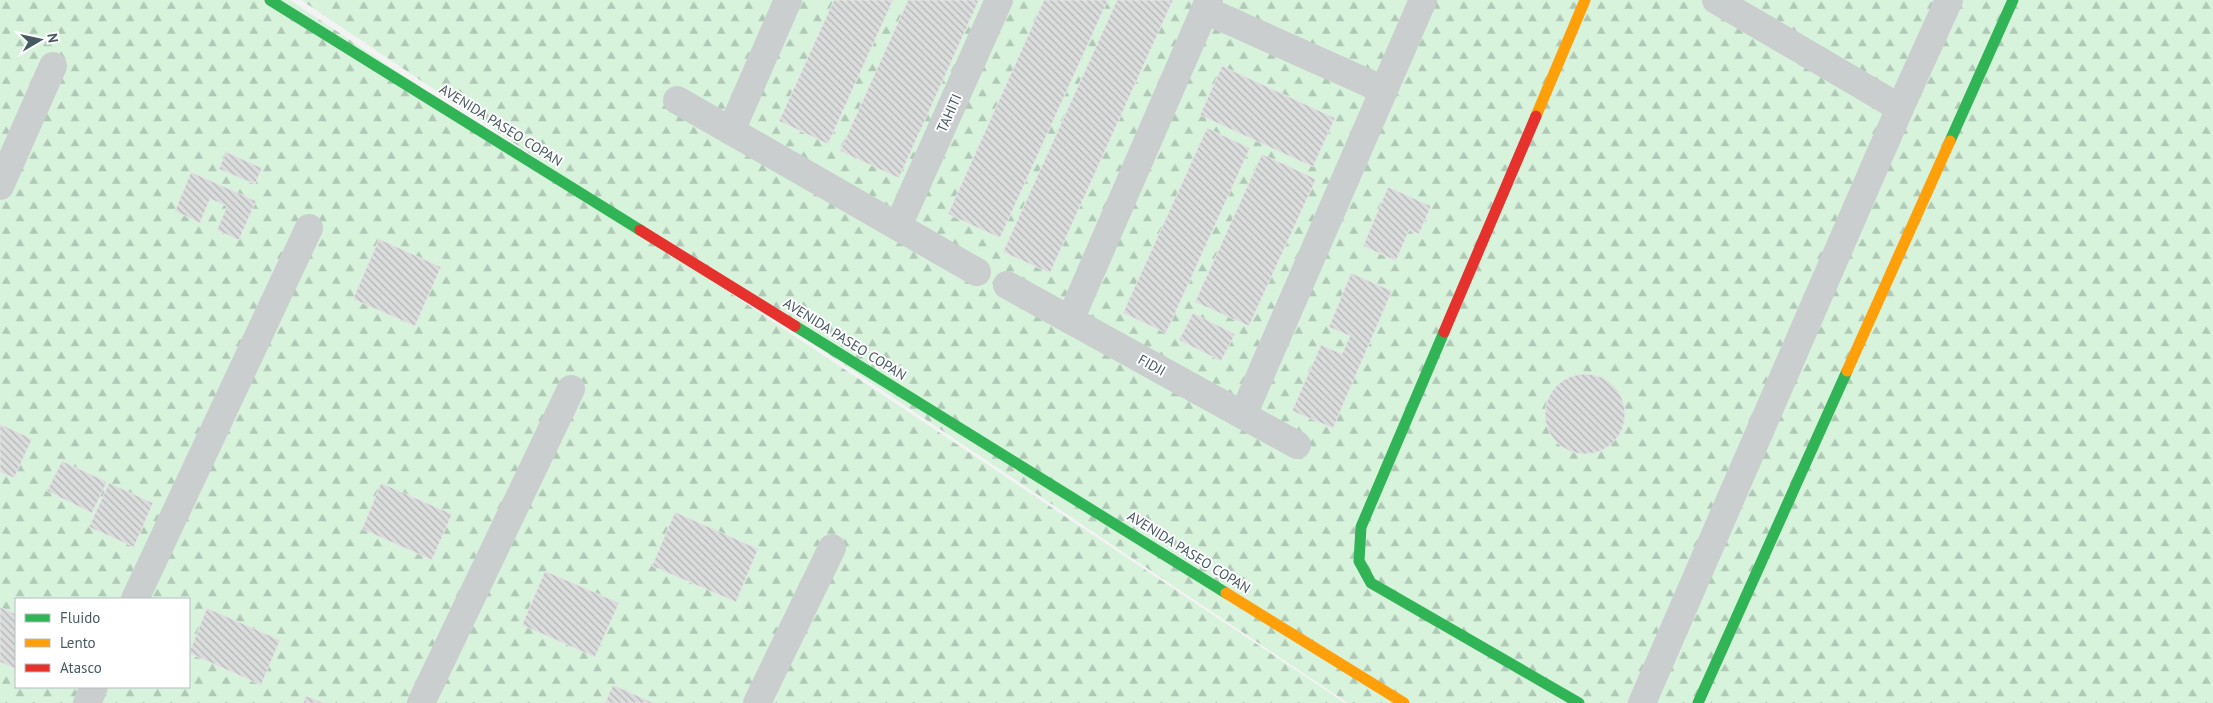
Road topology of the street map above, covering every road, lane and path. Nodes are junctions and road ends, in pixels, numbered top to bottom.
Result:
1 (270, 0) edge
2 (788, 0) edge
3 (999, 0) edge
4 (1423, 0) edge
5 (1585, 0) edge
6 (1716, 0) edge
7 (1949, 0) edge
8 (2013, 0) edge
9 (1207, 5) edge
10 (53, 66) dead end
11 (1384, 90) junction
12 (677, 100) dead end
13 (1900, 108) junction
14 (730, 131) junction
15 (0, 186) edge
16 (898, 226) junction
17 (309, 228) dead end
18 (977, 272) dead end
19 (1007, 285) dead end
20 (1070, 320) junction
21 (571, 389) dead end
22 (1243, 415) junction
23 (1297, 445) dead end
24 (832, 548) dead end
25 (135, 598) edge
26 (94, 688) edge
27 (87, 703) edge
28 (421, 703) edge
29 (757, 703) edge
30 (1404, 703) edge
31 (1579, 703) edge
32 (1642, 703) edge
33 (1698, 703) edge

1 - 30 street, AVENIDA PASEO COPAN
2 - 14 street
3 - 16 street, TAHITI
4 - 11 street
5 - 31 street
6 - 13 street
7 - 13 street
8 - 33 street
9 - 11 street
9 - 20 street
10 - 15 street
11 - 22 street
12 - 14 street
13 - 32 street
14 - 16 street
16 - 18 street
17 - 25 street
19 - 20 street, FIDJI
20 - 22 street, FIDJI
21 - 28 street
22 - 23 street, FIDJI
24 - 29 street
26 - 27 street

